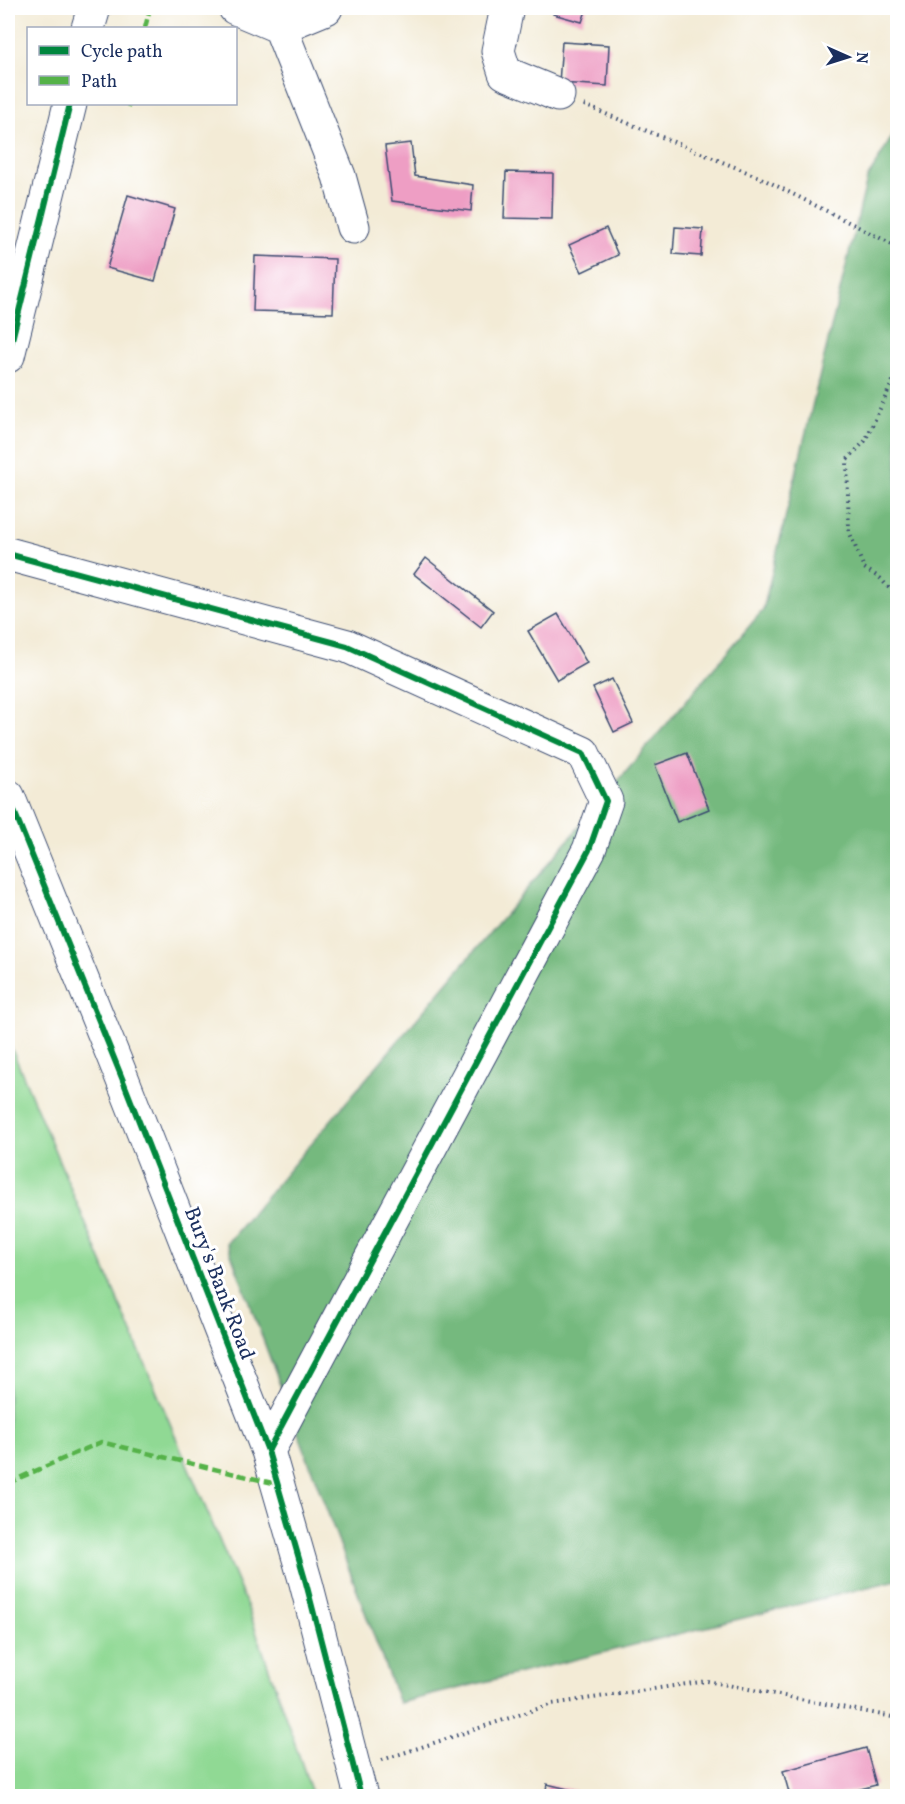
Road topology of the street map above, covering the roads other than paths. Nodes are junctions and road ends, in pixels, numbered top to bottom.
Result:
1 (94, 8) edge
2 (235, 8) edge
3 (326, 8) edge
4 (507, 8) edge
5 (88, 27) edge
6 (280, 27) junction
7 (558, 95) road end
8 (70, 105) edge
9 (353, 227) dead end
10 (8, 356) edge
11 (8, 554) edge
12 (8, 796) edge
13 (268, 1451) junction
14 (358, 1783) edge

1 - 5 street
2 - 6 street
3 - 6 street
4 - 7 street
6 - 9 street
8 - 10 street
11 - 13 street
12 - 13 street, Bury's Bank Road
13 - 14 street, Bury's Bank Road

